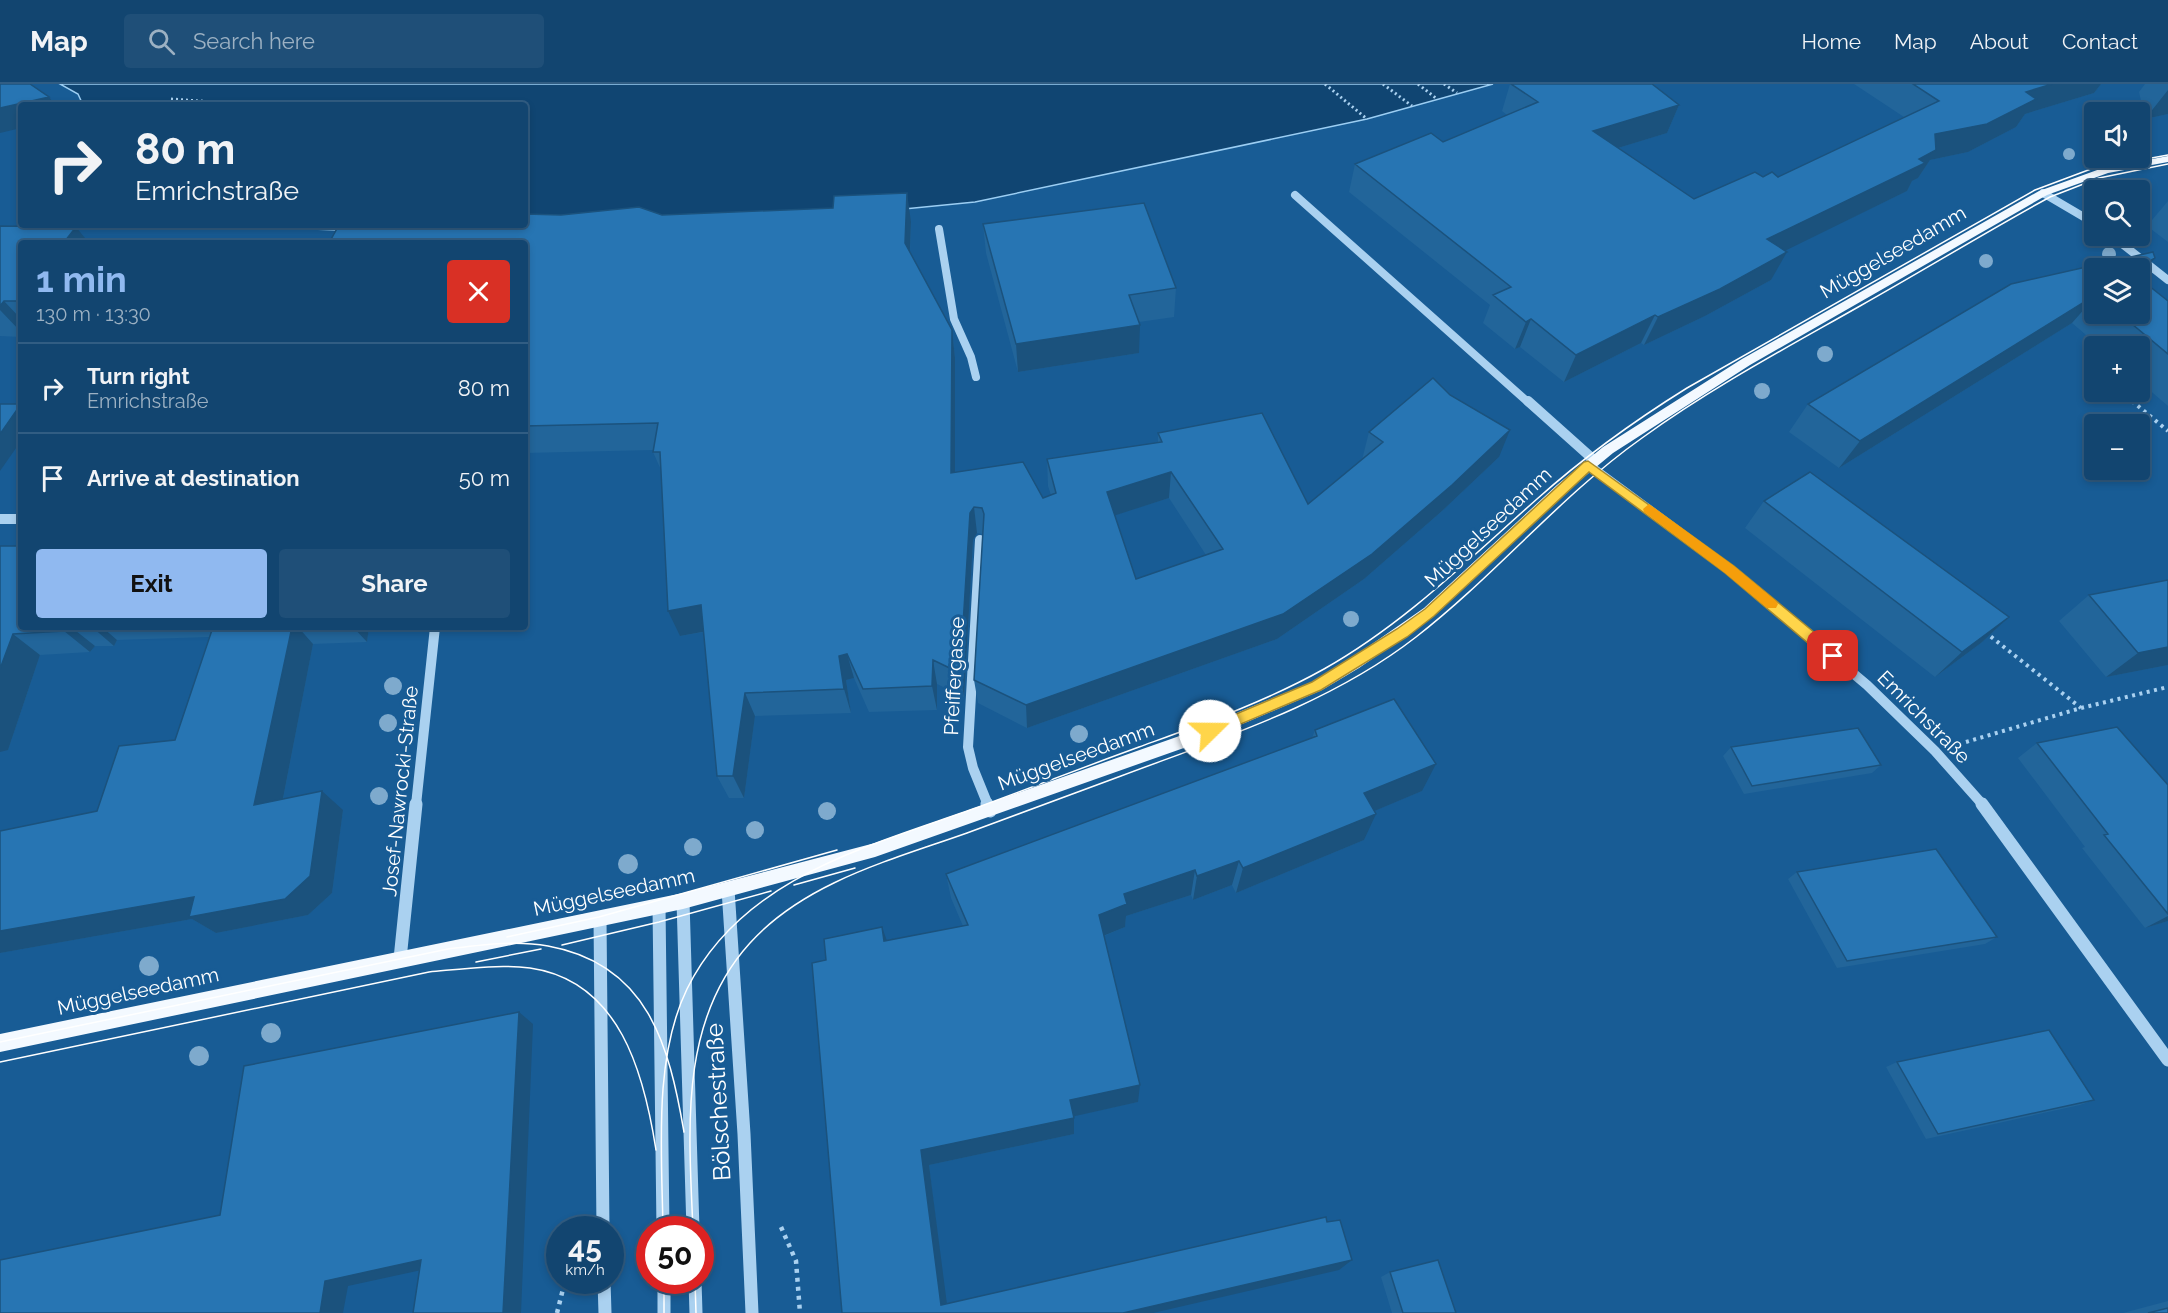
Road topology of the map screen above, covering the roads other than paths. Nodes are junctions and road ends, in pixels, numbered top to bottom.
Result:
1 (2168, 159) edge
2 (2043, 193) junction
3 (1295, 195) dead end
4 (2084, 217) edge
5 (939, 229) dead end
6 (2125, 246) edge
7 (2168, 280) edge
8 (976, 377) dead end
9 (1591, 463) junction
10 (0, 519) edge
11 (18, 519) edge
12 (980, 540) edge
13 (435, 630) edge
14 (990, 811) junction
15 (728, 889) junction
16 (683, 901) junction
17 (659, 906) junction
18 (600, 918) junction
19 (400, 959) junction
20 (0, 1043) edge
21 (2168, 1060) edge
22 (603, 1216) edge
23 (663, 1216) edge
24 (693, 1216) edge
25 (604, 1294) edge
26 (664, 1294) edge
27 (695, 1294) edge
28 (605, 1313) edge
29 (664, 1313) edge
30 (696, 1313) edge
31 (752, 1313) edge

1 - 2 main road, Müggelseedamm
2 - 4 street
2 - 9 main road, Müggelseedamm
3 - 9 street, Emrichstraße
5 - 8 street
6 - 7 street
9 - 14 main road, Müggelseedamm
9 - 21 street, Emrichstraße
10 - 11 street
12 - 14 street, Pfeiffergasse
13 - 19 street, Josef-Nawrocki-Straße
14 - 15 main road, Müggelseedamm
15 - 16 main road, Müggelseedamm
15 - 31 street, Bölschestraße
16 - 17 main road, Müggelseedamm
16 - 24 street
17 - 18 main road, Müggelseedamm
17 - 23 street
18 - 19 main road, Müggelseedamm
18 - 22 street
19 - 20 main road, Müggelseedamm
25 - 28 street
26 - 29 street
27 - 30 street

